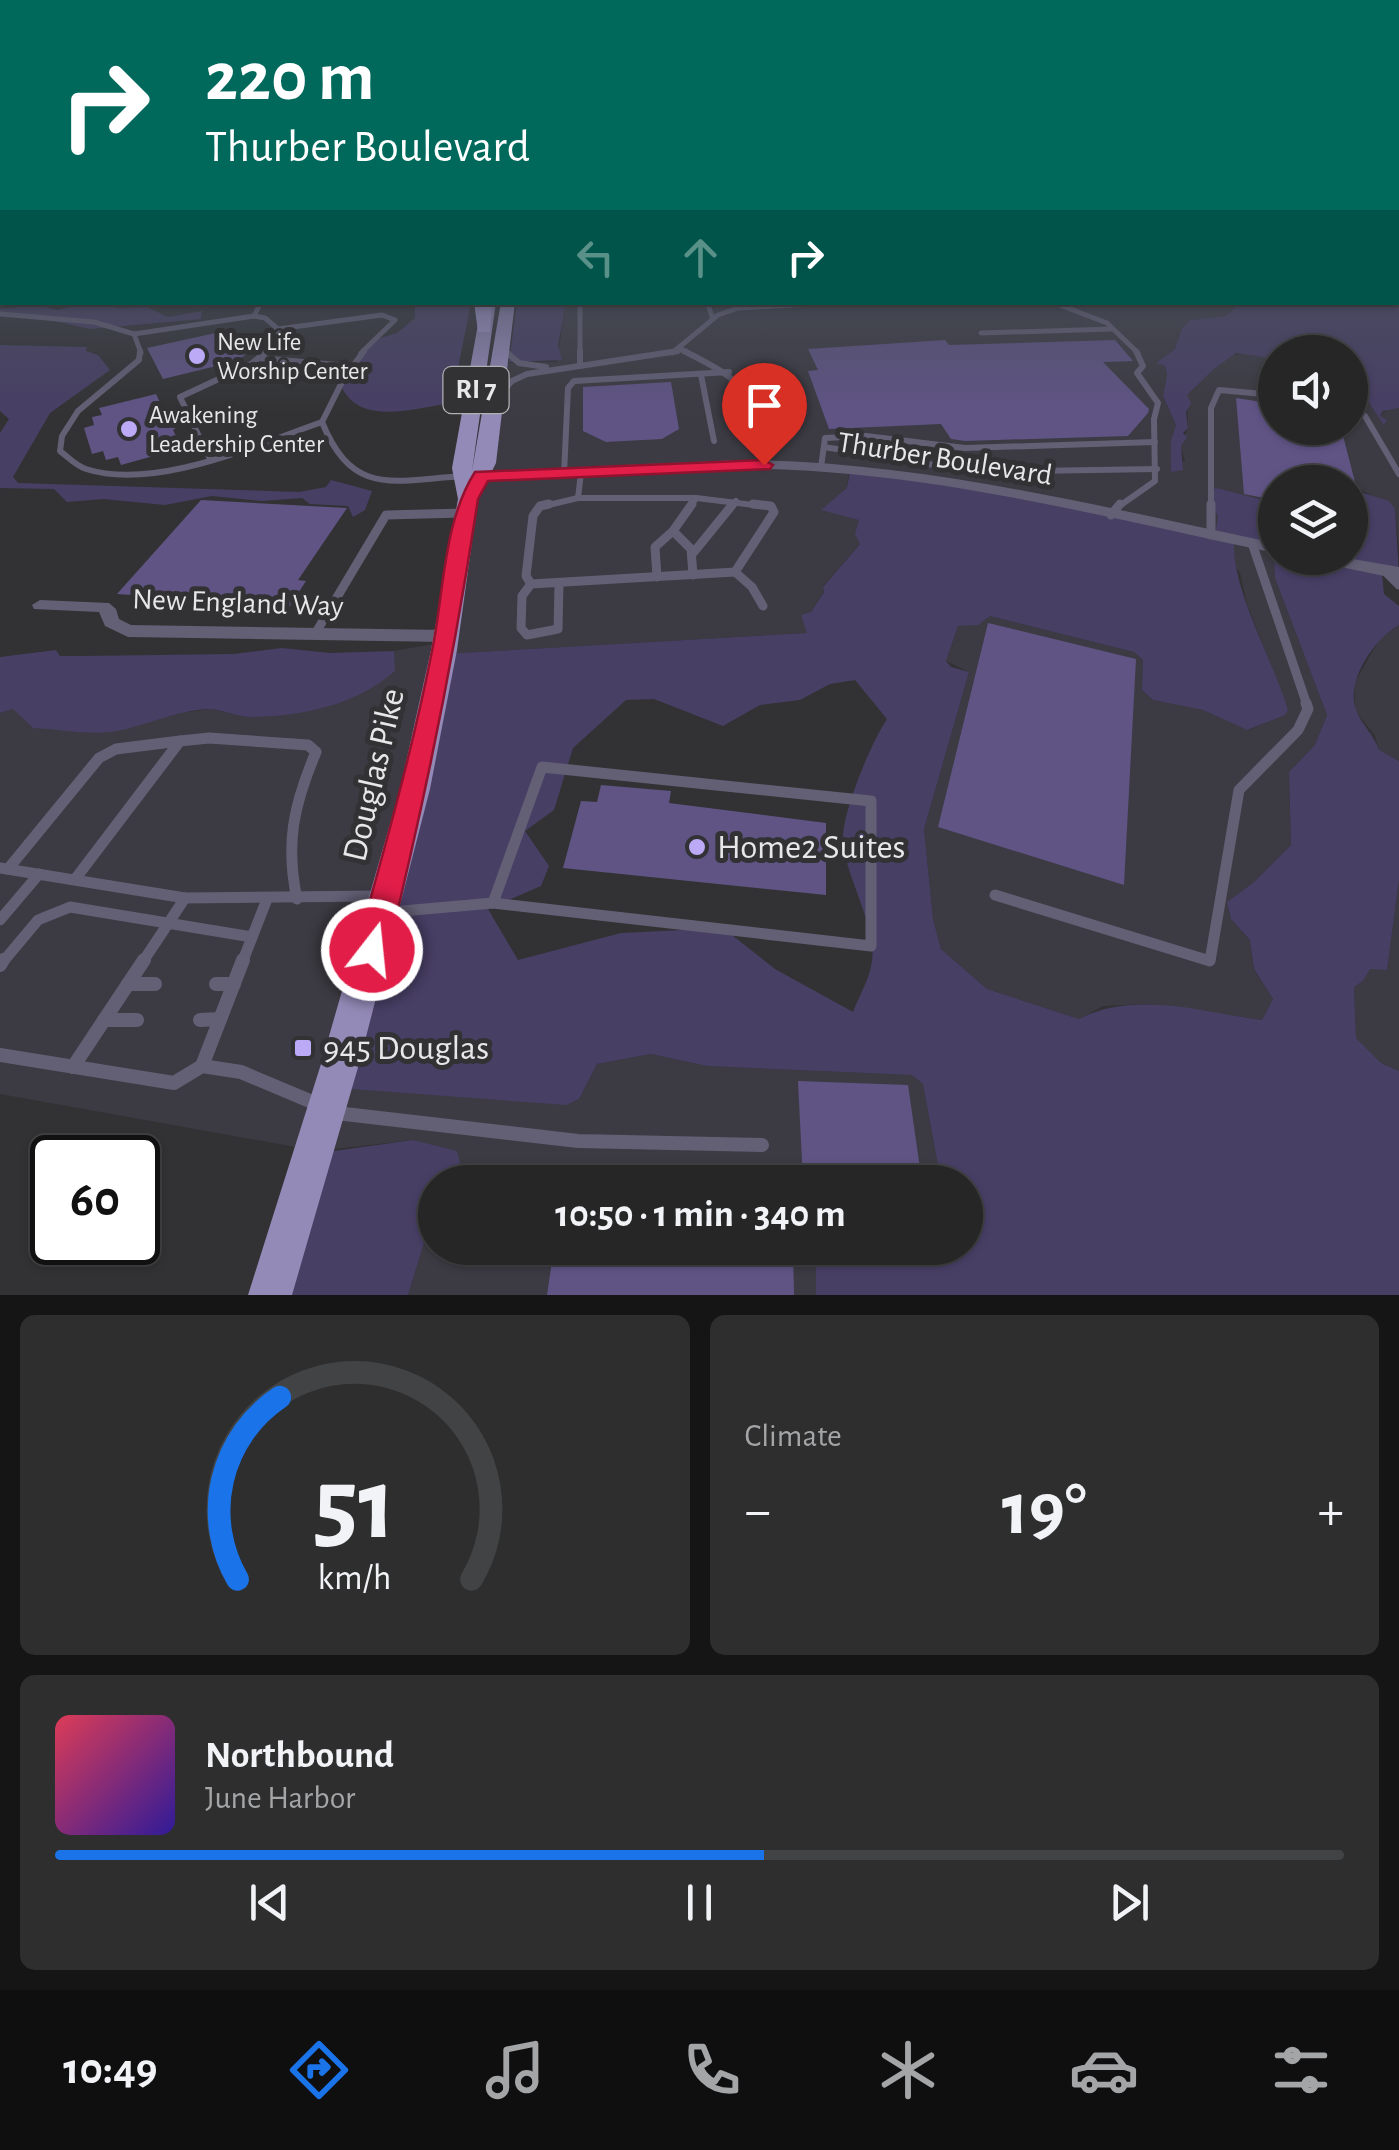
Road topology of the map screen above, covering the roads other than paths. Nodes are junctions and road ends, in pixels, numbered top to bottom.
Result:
1 (260, 305) edge
2 (486, 305) edge
3 (508, 305) edge
4 (580, 305) edge
5 (708, 305) edge
6 (770, 305) edge
7 (1062, 305) edge
8 (0, 314) edge
9 (254, 316) junction
10 (712, 320) junction
11 (278, 328) junction
12 (484, 328) joint
13 (1113, 328) junction
14 (981, 333) dead end
15 (134, 334) junction
16 (502, 347) junction
17 (680, 349) junction
18 (259, 358) junction
19 (348, 366) junction
20 (580, 366) junction
21 (558, 368) junction
22 (730, 372) junction
23 (702, 375) junction
24 (1258, 394) edge
25 (496, 401) junction
26 (1368, 421) edge
27 (322, 422) junction
28 (714, 440) dead end
29 (1155, 442) junction
30 (825, 443) junction
31 (209, 457) junction
32 (764, 465) junction
33 (822, 467) junction
34 (1157, 468) junction
35 (573, 473) junction
36 (1399, 474) edge
37 (472, 476) junction
38 (578, 498) junction
39 (696, 498) junction
40 (736, 500) junction
41 (467, 506) junction
42 (1112, 515) junction
43 (673, 531) junction
44 (1211, 535) junction
45 (1252, 543) junction
46 (1258, 544) edge
47 (694, 552) junction
48 (1368, 570) edge
49 (735, 572) junction
50 (693, 575) junction
51 (1394, 576) edge
52 (656, 578) junction
53 (531, 584) junction
54 (559, 584) junction
55 (40, 605) dead end
56 (763, 606) dead end
57 (315, 634) junction
58 (445, 636) junction
59 (180, 742) junction
60 (4, 869) edge
61 (39, 874) junction
62 (76, 878) junction
63 (995, 895) dead end
64 (184, 898) junction
65 (267, 899) junction
66 (297, 899) junction
67 (385, 904) junction
68 (493, 904) junction
69 (0, 920) edge
70 (168, 923) junction
71 (252, 938) junction
72 (0, 964) edge
73 (128, 984) junction
74 (155, 984) dead end
75 (216, 984) dead end
76 (234, 984) junction
77 (104, 1020) junction
78 (137, 1020) dead end
79 (200, 1020) dead end
80 (220, 1020) junction
81 (0, 1055) edge
82 (202, 1066) junction
83 (73, 1067) junction
84 (326, 1110) junction
85 (762, 1145) dead end
86 (270, 1295) edge

1 - 9 lane
2 - 12 highway
3 - 16 main road, Douglas Pike / RI 7
4 - 20 lane
5 - 10 lane
6 - 10 lane
7 - 13 lane
8 - 15 lane
9 - 11 lane
9 - 15 lane
10 - 17 lane
11 - 18 lane
11 - 19 lane
12 - 37 main road, Douglas Pike / RI 7
13 - 14 lane
13 - 29 lane
15 - 31 lane
16 - 21 lane
16 - 25 main road, Douglas Pike / RI 7
17 - 20 lane
17 - 22 lane
18 - 19 lane
18 - 31 lane
19 - 27 lane
20 - 21 lane
21 - 25 lane
22 - 23 lane
22 - 32 lane
23 - 28 lane
23 - 35 lane
24 - 44 lane
25 - 37 main road, Douglas Pike / RI 7
26 - 36 lane
27 - 31 lane
27 - 37 lane
29 - 30 lane
29 - 34 lane
30 - 33 lane
30 - 34 lane
32 - 33 street, Thurber Boulevard
32 - 35 street, Thurber Boulevard
33 - 42 street, Thurber Boulevard
34 - 42 lane
35 - 37 street, Thurber Boulevard
35 - 38 lane
37 - 41 main road, Douglas Pike / RI 7
38 - 39 lane
38 - 53 lane
39 - 40 lane
39 - 43 lane
40 - 47 lane
40 - 49 lane
41 - 57 lane
41 - 58 main road, Douglas Pike / RI 7
42 - 44 street, Thurber Boulevard
43 - 47 lane
43 - 52 lane
44 - 45 street, Thurber Boulevard
45 - 46 street, Thurber Boulevard
45 - 63 lane
47 - 50 lane
48 - 51 street
49 - 50 lane
49 - 56 lane
50 - 52 lane
52 - 54 lane
53 - 54 lane
53 - 54 lane
55 - 57 street, New England Way
57 - 58 street, New England Way
58 - 67 main road, Douglas Pike / RI 7
59 - 60 lane
59 - 62 lane
59 - 66 lane
60 - 61 lane
61 - 62 lane
61 - 69 lane
62 - 64 lane
64 - 65 lane
64 - 70 lane
65 - 66 lane
65 - 71 lane
66 - 67 lane
67 - 68 lane
67 - 84 main road, Douglas Pike / RI 7
68 - 68 lane
70 - 71 lane
70 - 72 lane
70 - 73 lane
71 - 76 lane
73 - 74 lane
73 - 77 lane
75 - 76 lane
76 - 80 lane
77 - 78 lane
77 - 83 lane
79 - 80 lane
80 - 82 lane
81 - 83 lane
82 - 83 lane
82 - 84 lane
84 - 85 lane
84 - 86 main road, Douglas Pike / RI 7

